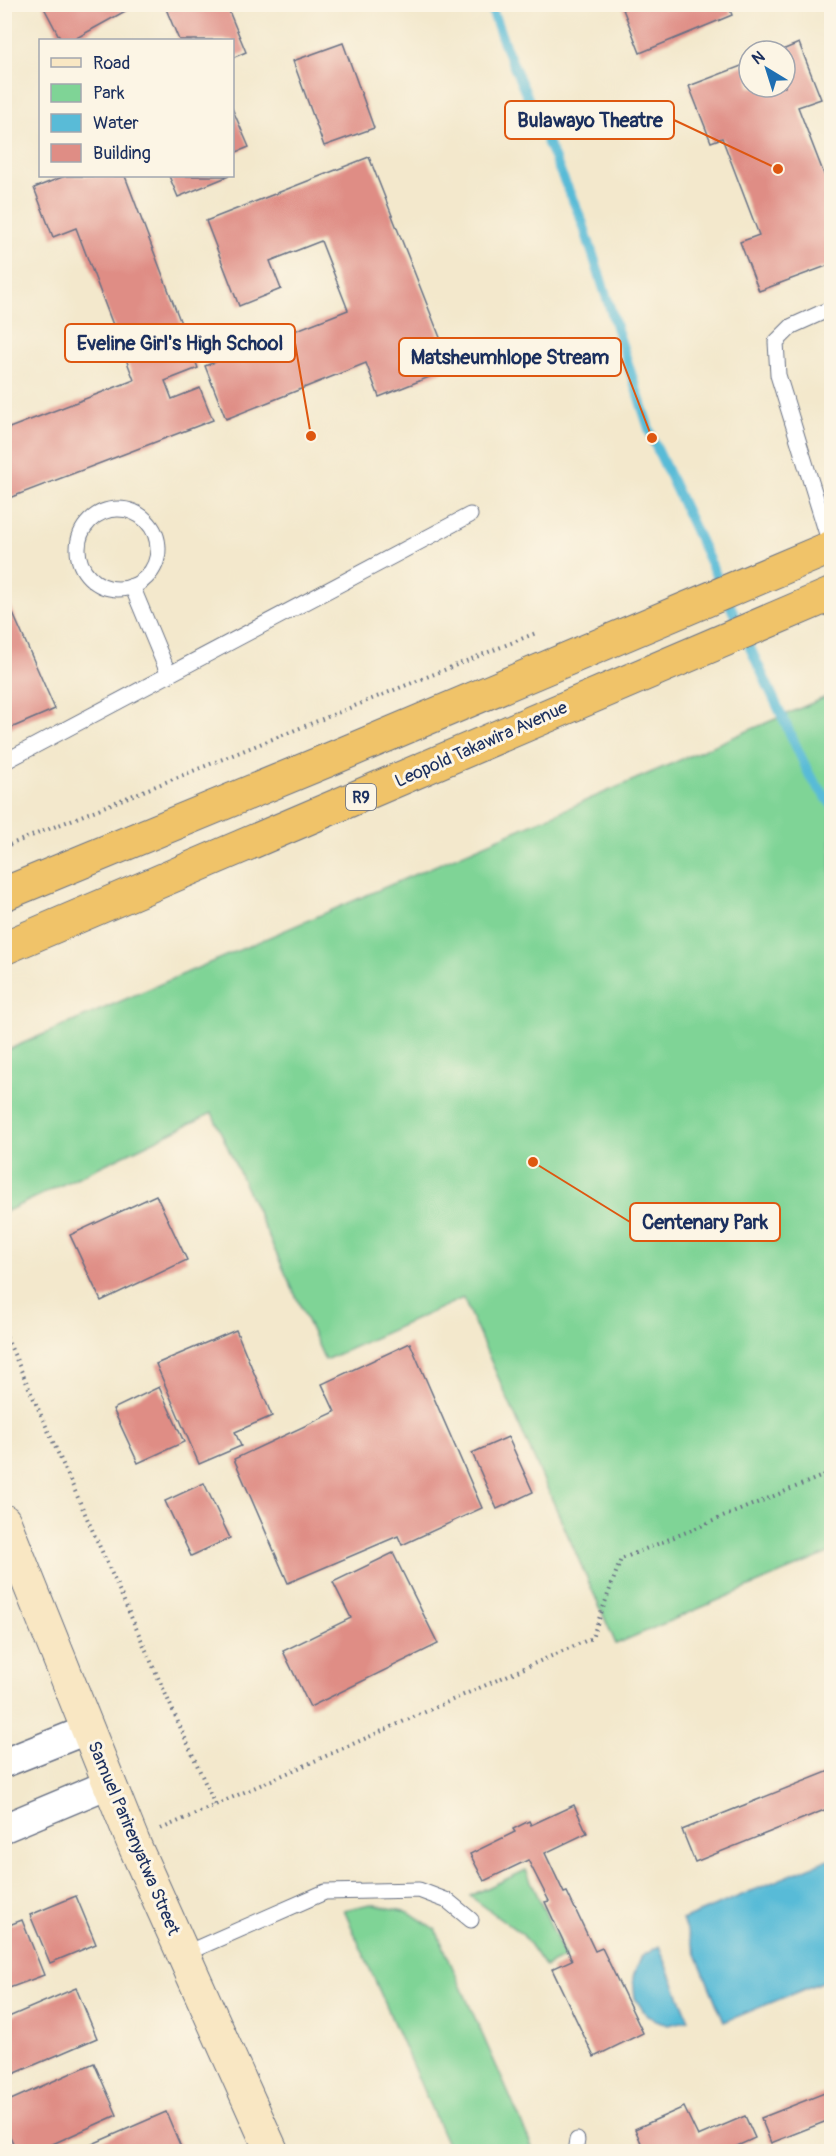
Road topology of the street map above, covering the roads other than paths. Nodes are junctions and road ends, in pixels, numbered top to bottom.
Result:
1 (831, 308) edge
2 (470, 515) dead end
3 (831, 547) edge
4 (132, 586) junction
5 (831, 594) edge
6 (169, 675) junction
7 (4, 762) edge
8 (4, 894) edge
9 (4, 948) edge
10 (4, 1521) edge
11 (89, 1729) junction
12 (4, 1763) edge
13 (111, 1783) junction
14 (4, 1828) edge
15 (471, 1920) dead end
16 (184, 1954) junction
17 (272, 2151) edge

1 - 3 lane
2 - 6 lane
3 - 8 highway
4 - 4 lane
4 - 6 lane
5 - 9 highway, Leopold Takawira Avenue / R9
6 - 7 lane
10 - 11 street, Samuel Parirenyatwa Street
11 - 12 street
11 - 13 street, Samuel Parirenyatwa Street
13 - 14 street
13 - 16 street, Samuel Parirenyatwa Street
15 - 16 lane
16 - 17 street, Samuel Parirenyatwa Street

